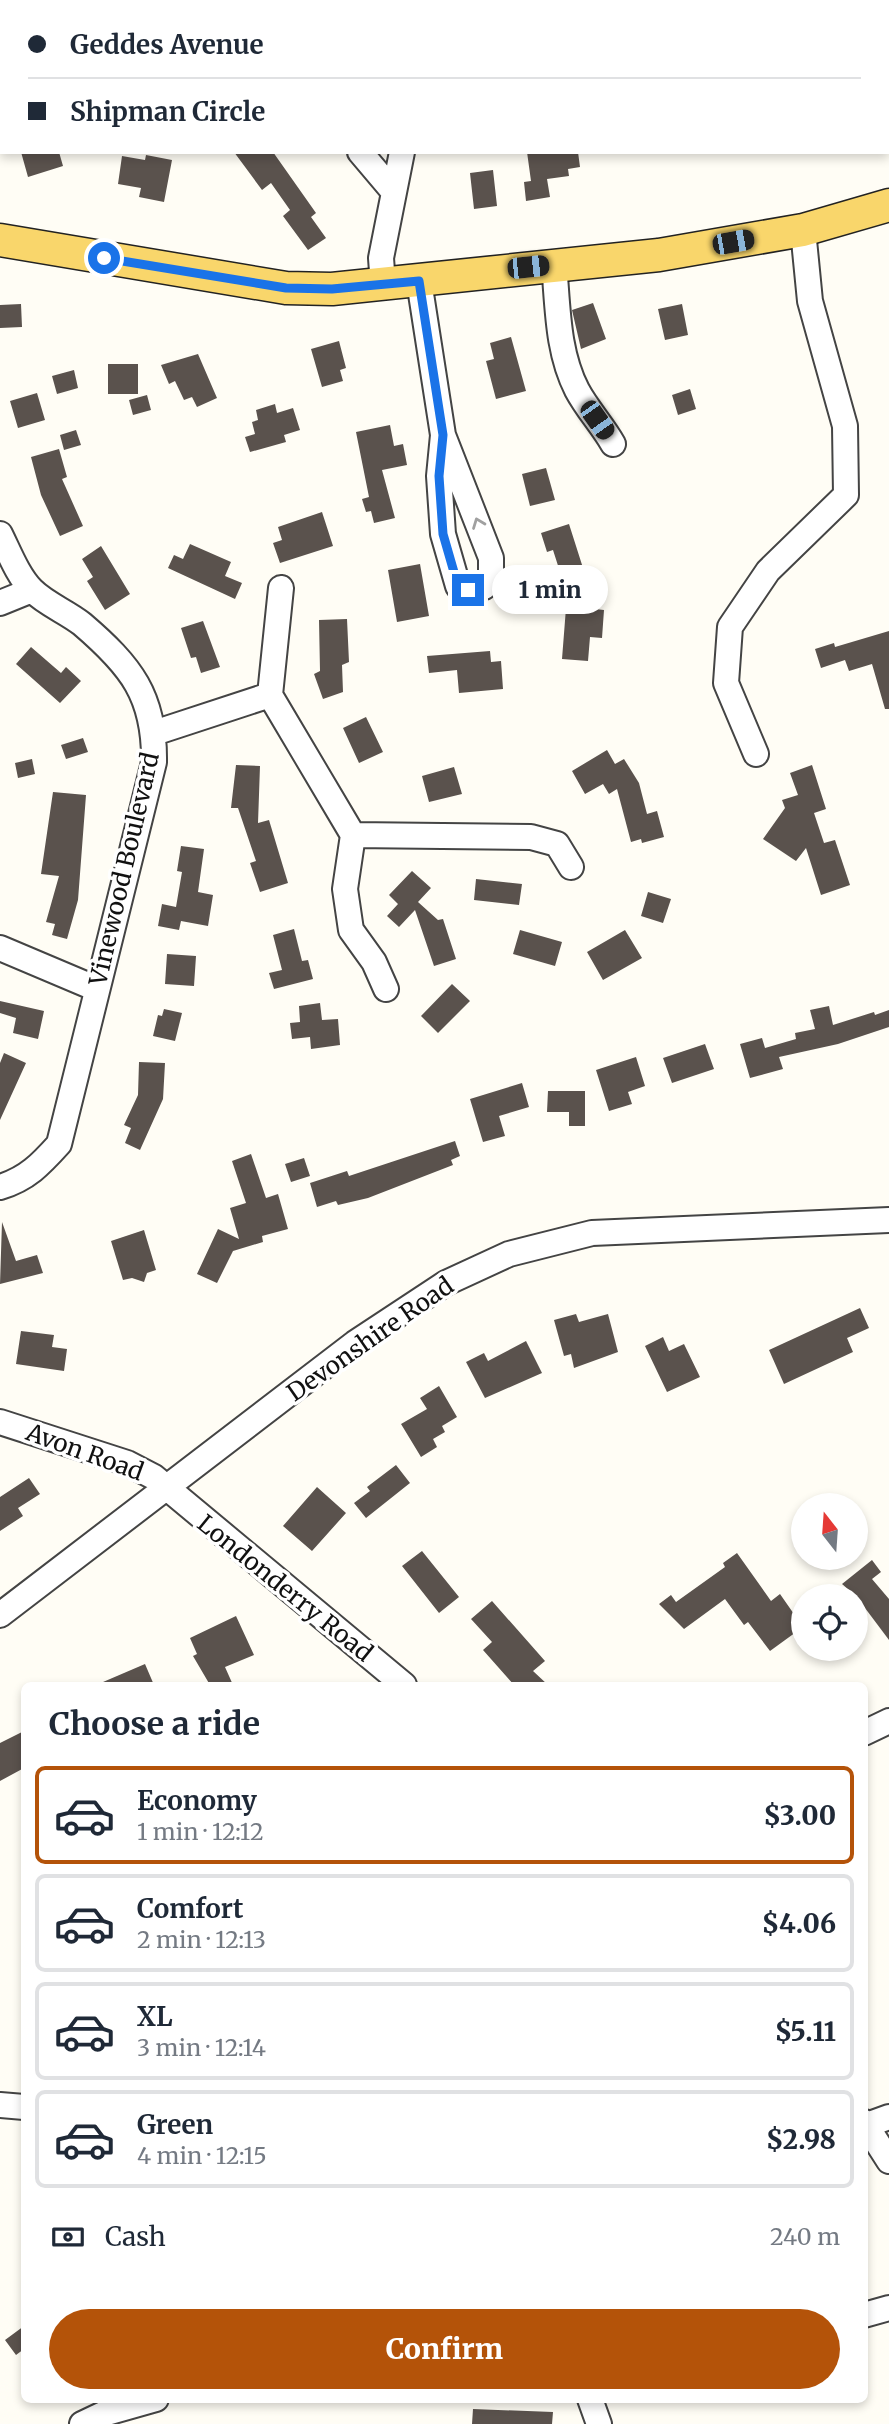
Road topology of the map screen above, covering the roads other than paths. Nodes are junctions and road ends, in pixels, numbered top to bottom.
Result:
1 (362, 154) edge
2 (402, 154) edge
3 (393, 191) junction
4 (889, 205) edge
5 (803, 230) junction
6 (0, 240) edge
7 (554, 264) junction
8 (419, 281) junction
9 (383, 285) junction
10 (443, 435) junction
11 (613, 444) dead end
12 (0, 534) edge
13 (281, 588) dead end
14 (32, 590) junction
15 (0, 603) edge
16 (270, 695) junction
17 (154, 733) junction
18 (756, 754) dead end
19 (353, 835) junction
20 (570, 867) dead end
21 (0, 948) edge
22 (97, 989) junction
23 (386, 989) dead end
24 (0, 1187) edge
25 (889, 1220) edge
26 (0, 1422) edge
27 (167, 1489) junction
28 (0, 1615) edge
29 (400, 1682) edge
30 (889, 1721) edge
31 (868, 1731) edge
32 (0, 2105) edge
33 (21, 2107) edge
34 (873, 2121) edge
35 (889, 2161) edge
36 (889, 2308) edge
37 (868, 2314) edge
38 (142, 2403) edge
39 (591, 2403) edge
40 (82, 2424) edge
41 (599, 2424) edge

1 - 3 street
2 - 3 street
3 - 9 street
4 - 5 main road
5 - 7 main road
5 - 18 street
6 - 9 main road
7 - 8 main road
7 - 11 street
8 - 9 main road
8 - 10 street
10 -> 10 street
12 - 14 street, Vinewood Boulevard
13 - 16 street
14 - 15 street
14 - 17 street, Vinewood Boulevard
16 - 17 street
16 - 19 street
17 - 22 street, Vinewood Boulevard
19 - 20 street
19 - 23 street
21 - 22 street
22 - 24 street, Vinewood Boulevard
25 - 27 street, Devonshire Road
26 - 27 street, Avon Road
27 - 28 street, Devonshire Road
27 - 29 street, Londonderry Road
30 - 31 street
32 - 33 street
34 - 35 street
36 - 37 street
38 - 40 street
39 - 41 street

